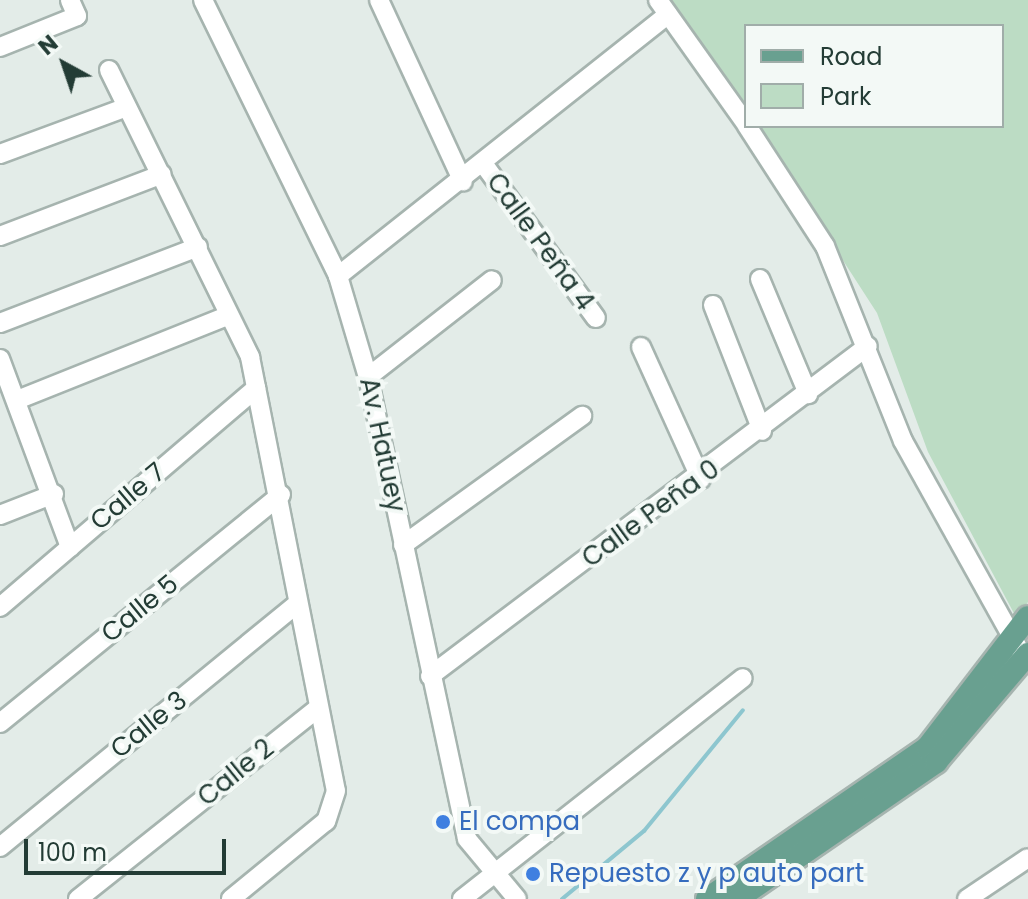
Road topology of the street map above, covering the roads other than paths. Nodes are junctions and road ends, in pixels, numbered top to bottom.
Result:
1 (70, 0) edge
2 (203, 0) edge
3 (379, 0) edge
4 (663, 7) edge
5 (0, 47) edge
6 (109, 70) dead end
7 (127, 107) junction
8 (744, 122) edge
9 (748, 128) edge
10 (0, 154) edge
11 (485, 166) junction
12 (162, 174) junction
13 (463, 182) junction
14 (0, 236) edge
15 (198, 247) junction
16 (338, 276) junction
17 (760, 279) dead end
18 (492, 280) dead end
19 (713, 305) dead end
20 (229, 315) junction
21 (596, 318) dead end
22 (0, 323) edge
23 (868, 346) junction
24 (641, 347) dead end
25 (0, 359) edge
26 (368, 377) junction
27 (256, 388) junction
28 (808, 394) junction
29 (17, 400) junction
30 (582, 416) dead end
31 (762, 431) junction
32 (701, 479) junction
33 (54, 494) junction
34 (281, 495) junction
35 (0, 515) edge
36 (403, 545) junction
37 (70, 547) junction
38 (298, 603) junction
39 (0, 607) edge
40 (1028, 617) edge
41 (1023, 653) edge
42 (430, 676) junction
43 (743, 678) dead end
44 (318, 708) junction
45 (0, 723) edge
46 (0, 847) edge
47 (1028, 858) edge
48 (494, 874) junction
49 (78, 899) edge
50 (231, 899) edge
51 (462, 899) edge
52 (517, 899) edge
53 (707, 899) edge
54 (737, 899) edge
55 (967, 899) edge

1 - 5 street
2 - 16 street, Av. Hatuey
3 - 13 street
4 - 8 street
4 - 11 street
6 - 7 street
7 - 10 street
7 - 12 street
9 - 23 street
11 - 13 street
11 - 21 street, Calle Peña 4
12 - 14 street
12 - 15 street
13 - 16 street
15 - 20 street
15 - 22 street
16 - 26 street, Av. Hatuey
17 - 28 street
18 - 26 street
19 - 31 street
20 - 27 street
20 - 29 street
23 - 28 street, Calle Peña 0
23 - 41 street
24 - 32 street
25 - 29 street
26 - 36 street, Av. Hatuey
27 - 34 street
27 - 37 street, Calle 7
28 - 31 street, Calle Peña 0
29 - 33 street
30 - 36 street
31 - 32 street, Calle Peña 0
32 - 42 street, Calle Peña 0
33 - 35 street
33 - 37 street
34 - 38 street
34 - 45 street, Calle 5
36 - 42 street, Av. Hatuey
37 - 39 street, Calle 7
38 - 44 street
38 - 46 street, Calle 3
40 - 41 main road
41 - 53 main road
41 - 54 main road
42 - 48 street, Av. Hatuey
43 - 48 street
44 - 49 street, Calle 2
44 - 50 street
47 - 55 street
48 - 51 street
48 - 52 street, Av. Hatuey

